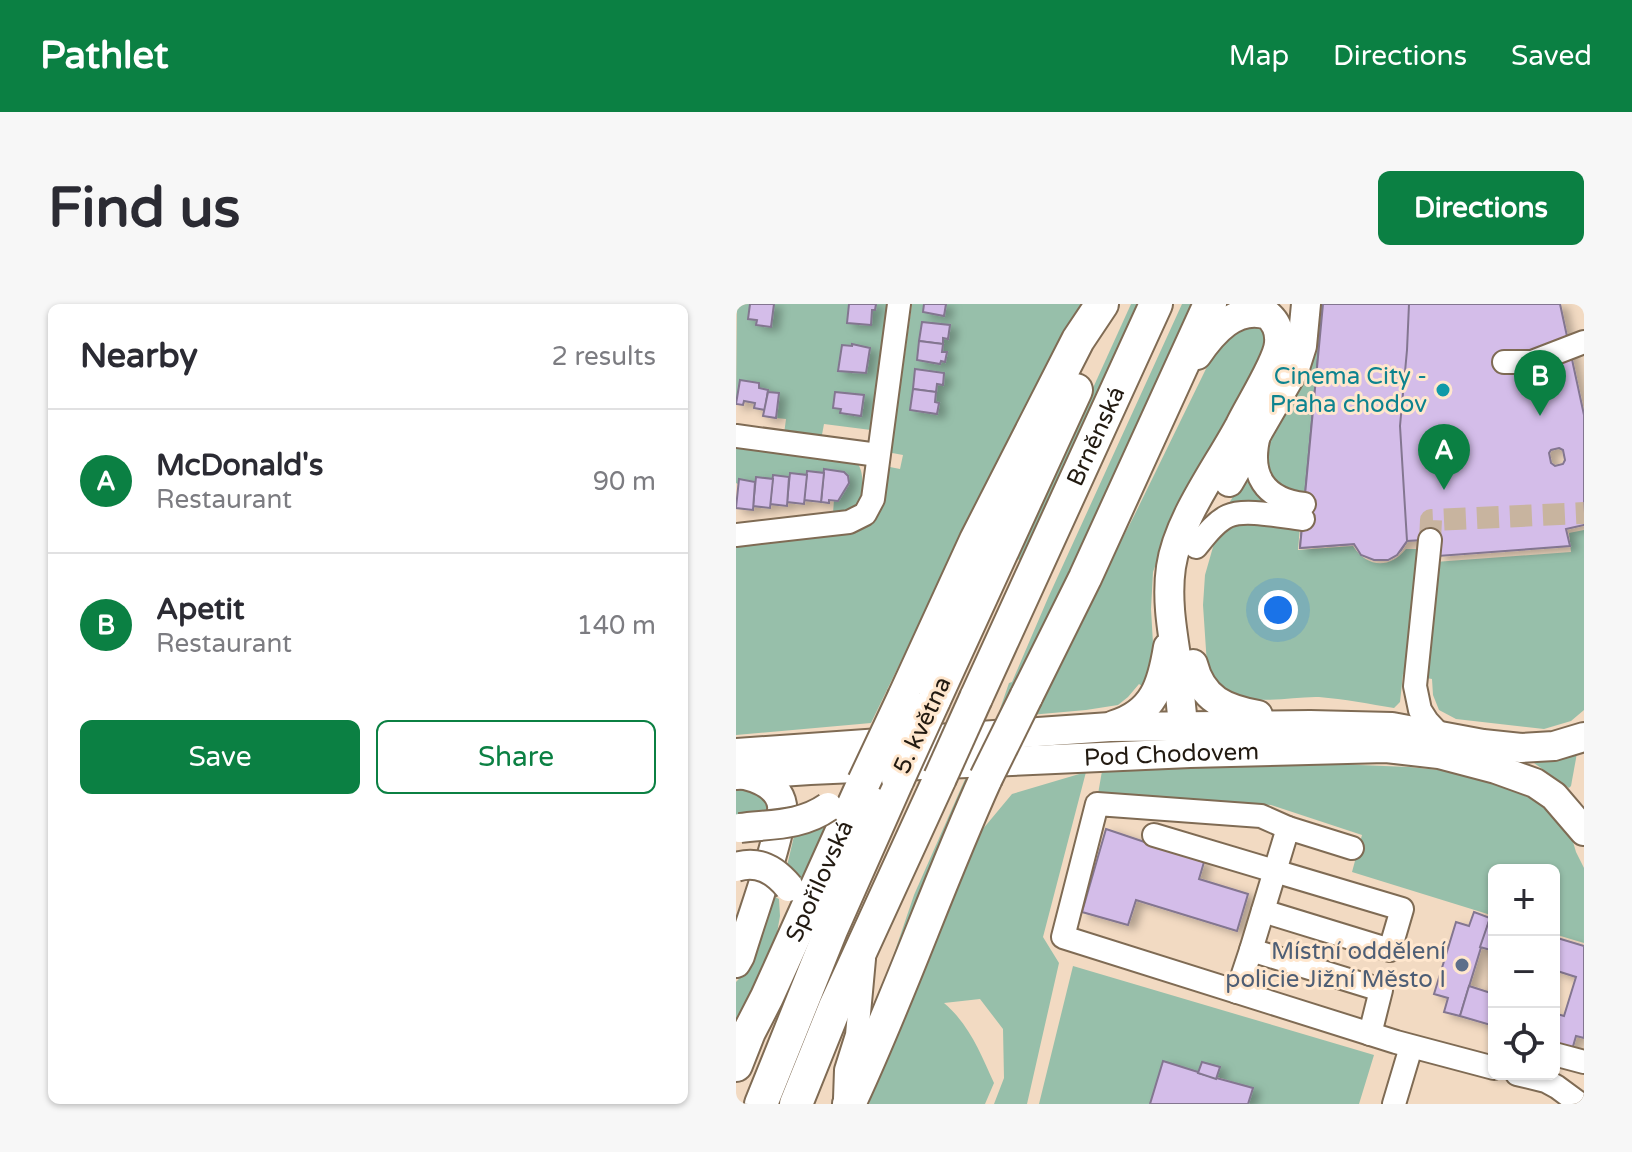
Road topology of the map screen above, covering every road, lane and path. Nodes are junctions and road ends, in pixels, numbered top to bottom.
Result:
1 (899, 304) edge
2 (1102, 304) edge
3 (1116, 304) edge
4 (1156, 304) edge
5 (1306, 304) edge
6 (1221, 309) edge
7 (1584, 342) edge
8 (1094, 350) joint
9 (1504, 362) dead end
10 (1261, 429) junction
11 (736, 436) edge
12 (878, 455) junction
13 (736, 535) edge
14 (1430, 540) tunnel mouth
15 (1196, 547) junction
16 (1036, 569) joint
17 (1171, 629) junction
18 (1193, 664) junction
19 (919, 699) junction
20 (1310, 725) junction
21 (1110, 727) junction
22 (1189, 735) junction
23 (1440, 735) junction
24 (1584, 737) edge
25 (839, 746) junction
26 (739, 767) edge
27 (810, 770) junction
28 (857, 782) junction
29 (738, 828) edge
30 (1288, 828) junction
31 (1584, 831) edge
32 (1154, 835) dead end
33 (1352, 848) dead end
34 (773, 852) junction
35 (736, 867) edge
36 (1275, 871) junction
37 (1263, 911) junction
38 (866, 938) junction
39 (1251, 950) junction
40 (736, 963) edge
41 (1237, 992) junction
42 (749, 1032) junction
43 (1370, 1034) junction
44 (879, 1041) junction
45 (1411, 1047) junction
46 (1560, 1056) edge
47 (1584, 1062) edge
48 (736, 1065) edge
49 (1488, 1066) edge
50 (1548, 1080) edge
51 (761, 1104) edge
52 (796, 1104) edge
53 (847, 1104) edge
54 (861, 1104) edge
55 (1394, 1104) edge
56 (1580, 1104) edge

1 - 12 street
2 - 19 highway
3 - 8 highway, Brněnská
4 - 16 highway, Brněnská
5 - 10 main road
6 - 17 main road
6 - 44 highway, bridge
7 - 9 street
8 - 19 highway, 5. května
10 - 15 main road
10 - 15 street
11 - 12 street
12 - 13 street
14 - 23 street
15 - 18 main road
16 - 38 highway, 5. května, bridge
17 - 21 main road
17 - 22 main road
18 - 20 main road
18 - 22 main road
19 - 28 highway, Spořilovská, bridge
19 - 51 highway, 5. května, bridge
20 - 22 main road, Pod Chodovem
20 - 23 main road, Pod Chodovem
21 - 22 main road, Pod Chodovem
21 - 25 main road, Pod Chodovem
22 - 27 main road, Pod Chodovem
22 - 31 main road, Pod Chodovem
23 - 24 main road, Pod Chodovem
25 - 26 main road, Pod Chodovem
25 - 27 main road
26 - 27 main road, Pod Chodovem
26 - 34 main road
27 - 34 main road
28 - 29 main road, bridge
28 - 42 highway, Spořilovská
30 - 33 street
30 - 36 street
30 - 41 street
32 - 36 street
34 - 40 main road
35 - 42 main road, bridge
36 - 37 street
36 - 37 street
37 - 39 street
38 - 52 highway, 5. května
38 - 53 street
39 - 41 street
39 - 43 street
41 - 43 street
42 - 48 highway, Spořilovská
43 - 45 street
44 - 53 highway
44 - 54 highway
45 - 49 street
45 - 55 street
46 - 47 street
50 - 56 street

